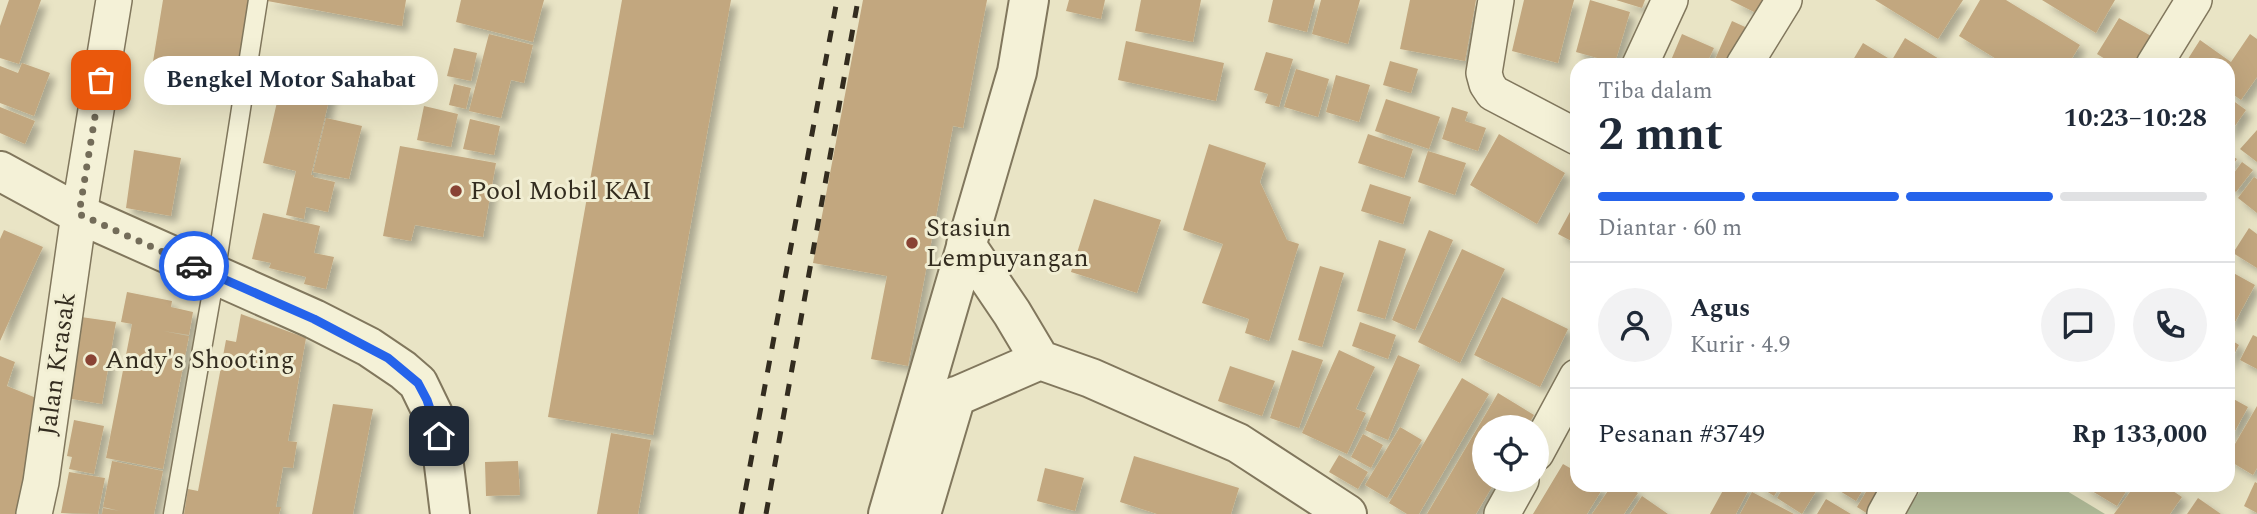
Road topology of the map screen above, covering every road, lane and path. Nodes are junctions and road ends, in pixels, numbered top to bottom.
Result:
1 (114, 0) edge
2 (258, 0) edge
3 (1029, 0) edge
4 (1496, 0) edge
5 (1670, 0) edge
6 (1784, 0) edge
7 (2194, 0) edge
8 (1643, 58) edge
9 (1748, 58) edge
10 (2158, 58) edge
11 (1570, 133) edge
12 (0, 171) edge
13 (79, 214) junction
14 (966, 245) junction
15 (215, 275) junction
16 (1040, 360) junction
17 (1570, 390) edge
18 (956, 396) junction
19 (918, 413) junction
20 (1549, 429) edge
21 (1514, 492) edge
22 (1897, 492) edge
23 (34, 514) edge
24 (173, 514) edge
25 (450, 514) edge
26 (888, 514) edge
27 (921, 514) edge
28 (1347, 514) edge
29 (1502, 514) edge
30 (1885, 514) edge

1 - 13 street, Jalan Krasak
2 - 15 lane
3 - 14 street
4 - 11 street
5 - 8 street
6 - 9 street
7 - 10 street
12 - 13 street
13 - 15 street
13 - 23 street, Jalan Krasak
14 - 16 street
14 - 19 street
15 - 24 lane
15 - 25 street
16 - 18 street
16 - 28 street
17 - 20 street
18 - 19 street
18 - 27 street
19 - 26 street
21 - 29 street
22 - 30 street

